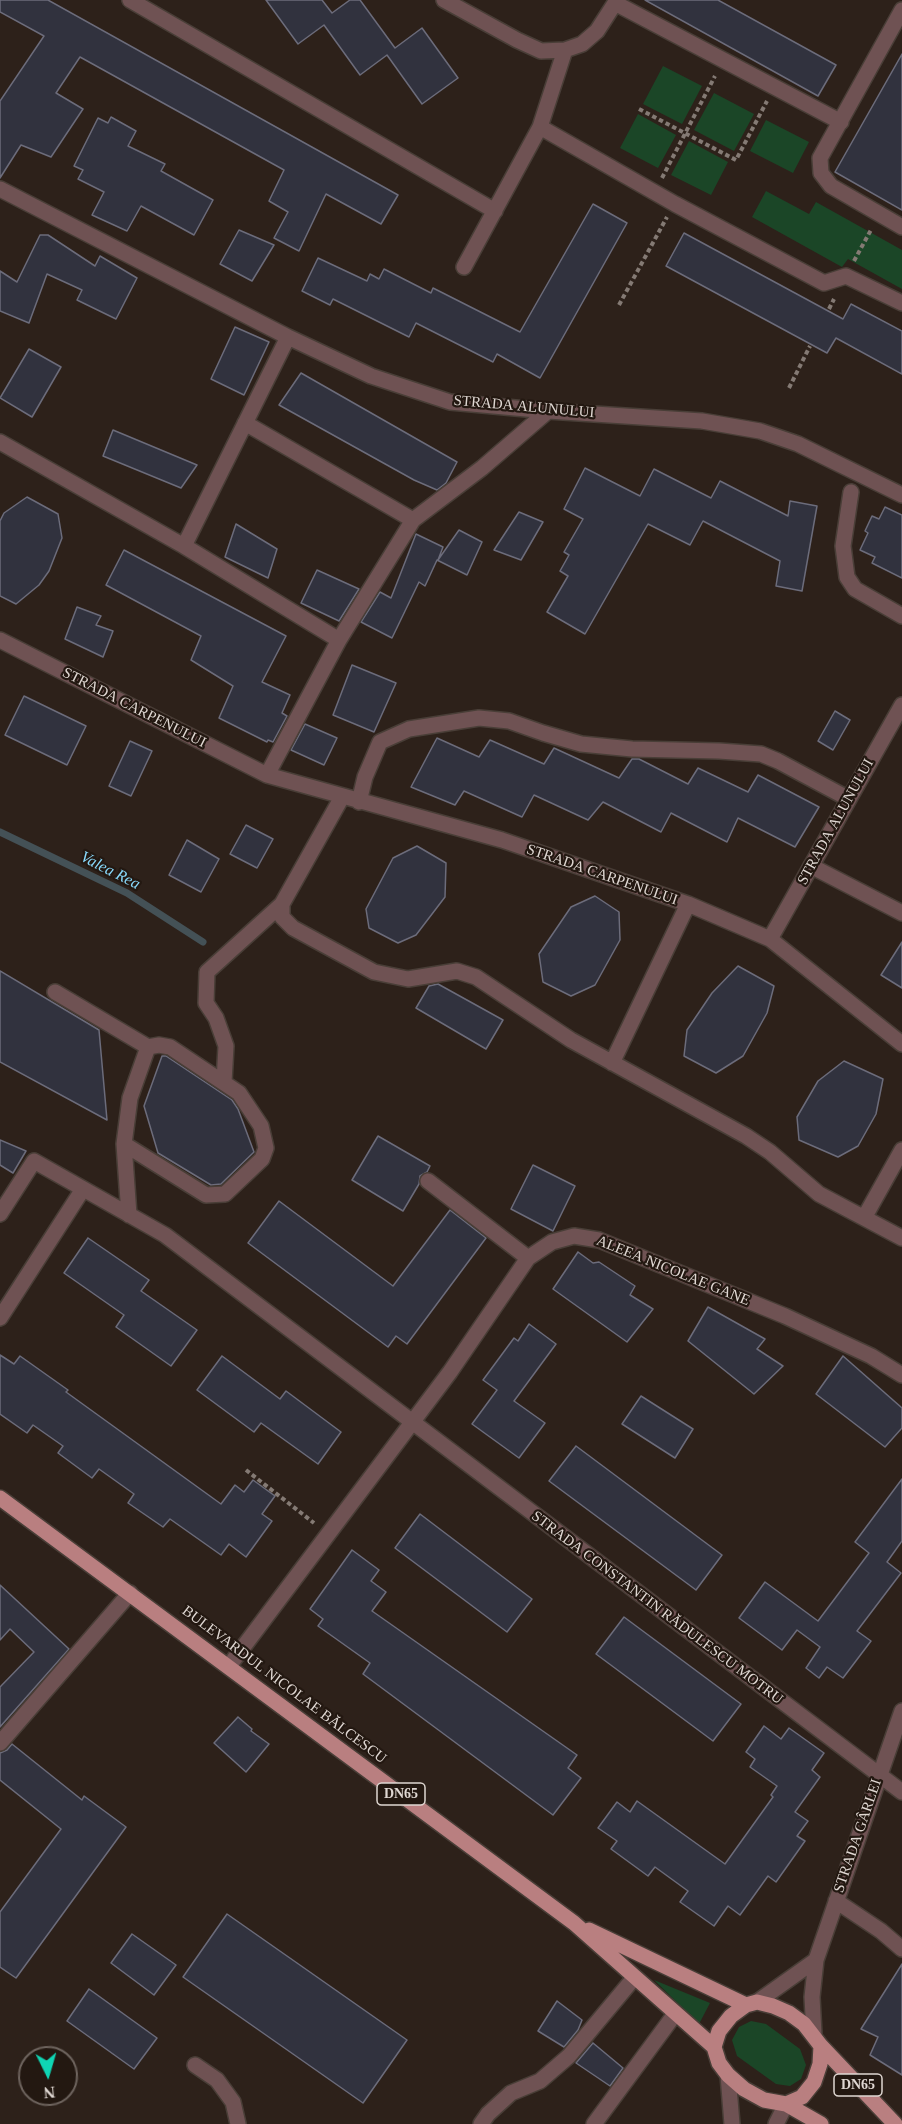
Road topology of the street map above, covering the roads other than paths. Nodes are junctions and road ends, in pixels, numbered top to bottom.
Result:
1 (130, 0) edge
2 (444, 0) edge
3 (616, 2) edge
4 (902, 10) edge
5 (565, 50) junction
6 (840, 122) junction
7 (540, 127) junction
8 (0, 189) edge
9 (495, 211) junction
10 (902, 227) edge
11 (464, 267) dead end
12 (902, 303) edge
13 (288, 337) junction
14 (548, 411) junction
15 (245, 423) junction
16 (0, 442) edge
17 (851, 492) dead end
18 (902, 495) edge
19 (412, 519) junction
20 (184, 546) junction
21 (902, 616) edge
22 (0, 640) edge
23 (339, 640) junction
24 (902, 705) edge
25 (267, 775) junction
26 (342, 797) junction
27 (849, 800) junction
28 (359, 802) junction
29 (811, 866) junction
30 (282, 904) junction
31 (688, 904) junction
32 (902, 913) edge
33 (770, 939) junction
34 (54, 992) dead end
35 (902, 1044) edge
36 (148, 1047) junction
37 (612, 1063) junction
38 (224, 1082) junction
39 (124, 1144) junction
40 (902, 1150) edge
41 (428, 1181) dead end
42 (83, 1189) junction
43 (0, 1214) edge
44 (129, 1215) junction
45 (864, 1218) junction
46 (902, 1238) edge
47 (528, 1258) junction
48 (0, 1318) edge
49 (902, 1375) edge
50 (412, 1423) junction
51 (0, 1498) edge
52 (130, 1593) junction
53 (229, 1666) junction
54 (902, 1712) edge
55 (0, 1743) edge
56 (879, 1775) junction
57 (902, 1792) edge
58 (836, 1901) junction
59 (574, 1923) junction
60 (902, 1949) edge
61 (816, 1960) junction
62 (634, 1978) junction
63 (752, 2004) junction
64 (675, 2014) junction
65 (817, 2040) junction
66 (714, 2047) junction
67 (195, 2065) dead end
68 (728, 2075) junction
69 (786, 2104) junction
70 (238, 2124) edge
71 (481, 2124) edge
72 (594, 2124) edge
73 (732, 2124) edge
74 (776, 2124) edge
75 (821, 2124) edge
76 (896, 2124) edge

1 - 9 street
2 - 5 street
3 - 5 street
3 - 6 street
4 - 6 street
5 - 7 street
6 - 10 street
7 - 9 street
7 - 12 street
8 - 13 street, STRADA ALUNULUI
9 - 11 street
13 - 14 street, STRADA ALUNULUI
13 - 15 street
14 - 18 street, STRADA ALUNULUI
14 - 19 street
15 - 19 street
15 - 20 street
16 - 20 street
17 - 21 street
19 - 23 street
20 - 23 street
22 - 25 street, STRADA CARPENULUI
23 - 25 street
24 - 27 street, STRADA ALUNULUI
25 - 26 street, STRADA CARPENULUI
26 - 28 street, STRADA CARPENULUI
26 - 30 street
27 - 28 street
27 - 29 street, STRADA ALUNULUI
28 - 31 street, STRADA CARPENULUI
29 - 32 street
29 - 33 street, STRADA ALUNULUI
30 - 37 street
30 - 38 street
31 - 33 street, STRADA CARPENULUI
31 - 37 street
33 - 35 street, STRADA CARPENULUI
34 - 36 street
36 - 38 street
36 - 39 street
37 - 45 street
38 - 39 street
39 - 44 street
40 - 45 street
41 - 47 street
42 - 43 street, STRADA CONSTANTIN RĂDULESCU MOTRU
42 - 44 street, STRADA CONSTANTIN RĂDULESCU MOTRU
42 - 48 street
44 - 50 street, STRADA CONSTANTIN RĂDULESCU MOTRU
45 - 46 street
47 - 49 street, ALEEA NICOLAE GANE
47 - 50 street, ALEEA NICOLAE GANE
50 - 53 street
50 - 56 street, STRADA CONSTANTIN RĂDULESCU MOTRU
51 - 52 main road, BULEVARDUL NICOLAE BĂLCESCU / DN65
52 - 53 main road, BULEVARDUL NICOLAE BĂLCESCU / DN65
52 - 55 street
53 - 59 main road, BULEVARDUL NICOLAE BĂLCESCU / DN65
54 - 56 street, STRADA GÂRLEI
56 - 57 street, STRADA CONSTANTIN RĂDULESCU MOTRU
56 - 58 street, STRADA GÂRLEI
58 - 60 street
58 - 61 street, STRADA GÂRLEI
59 - 62 main road, BULEVARDUL NICOLAE BĂLCESCU / DN65
59 - 63 main road, BULEVARDUL NICOLAE BĂLCESCU / DN65
61 - 63 street
61 - 65 street, STRADA GÂRLEI
62 - 64 main road, BULEVARDUL NICOLAE BĂLCESCU / DN65
62 - 71 street
63 - 65 main road, BULEVARDUL NICOLAE BĂLCESCU / DN65
63 - 66 main road
64 - 66 main road, BULEVARDUL NICOLAE BĂLCESCU / DN65
64 - 72 street
65 - 69 main road, DN65
65 - 76 main road, BULEVARDUL NICOLAE BĂLCESCU / DN65
66 - 68 main road, BULEVARDUL NICOLAE BĂLCESCU / DN65
67 - 70 street
68 - 69 main road, BULEVARDUL NICOLAE BĂLCESCU / DN65
68 - 73 street
69 - 74 street
69 - 75 main road, BULEVARDUL NICOLAE BĂLCESCU / DN65

